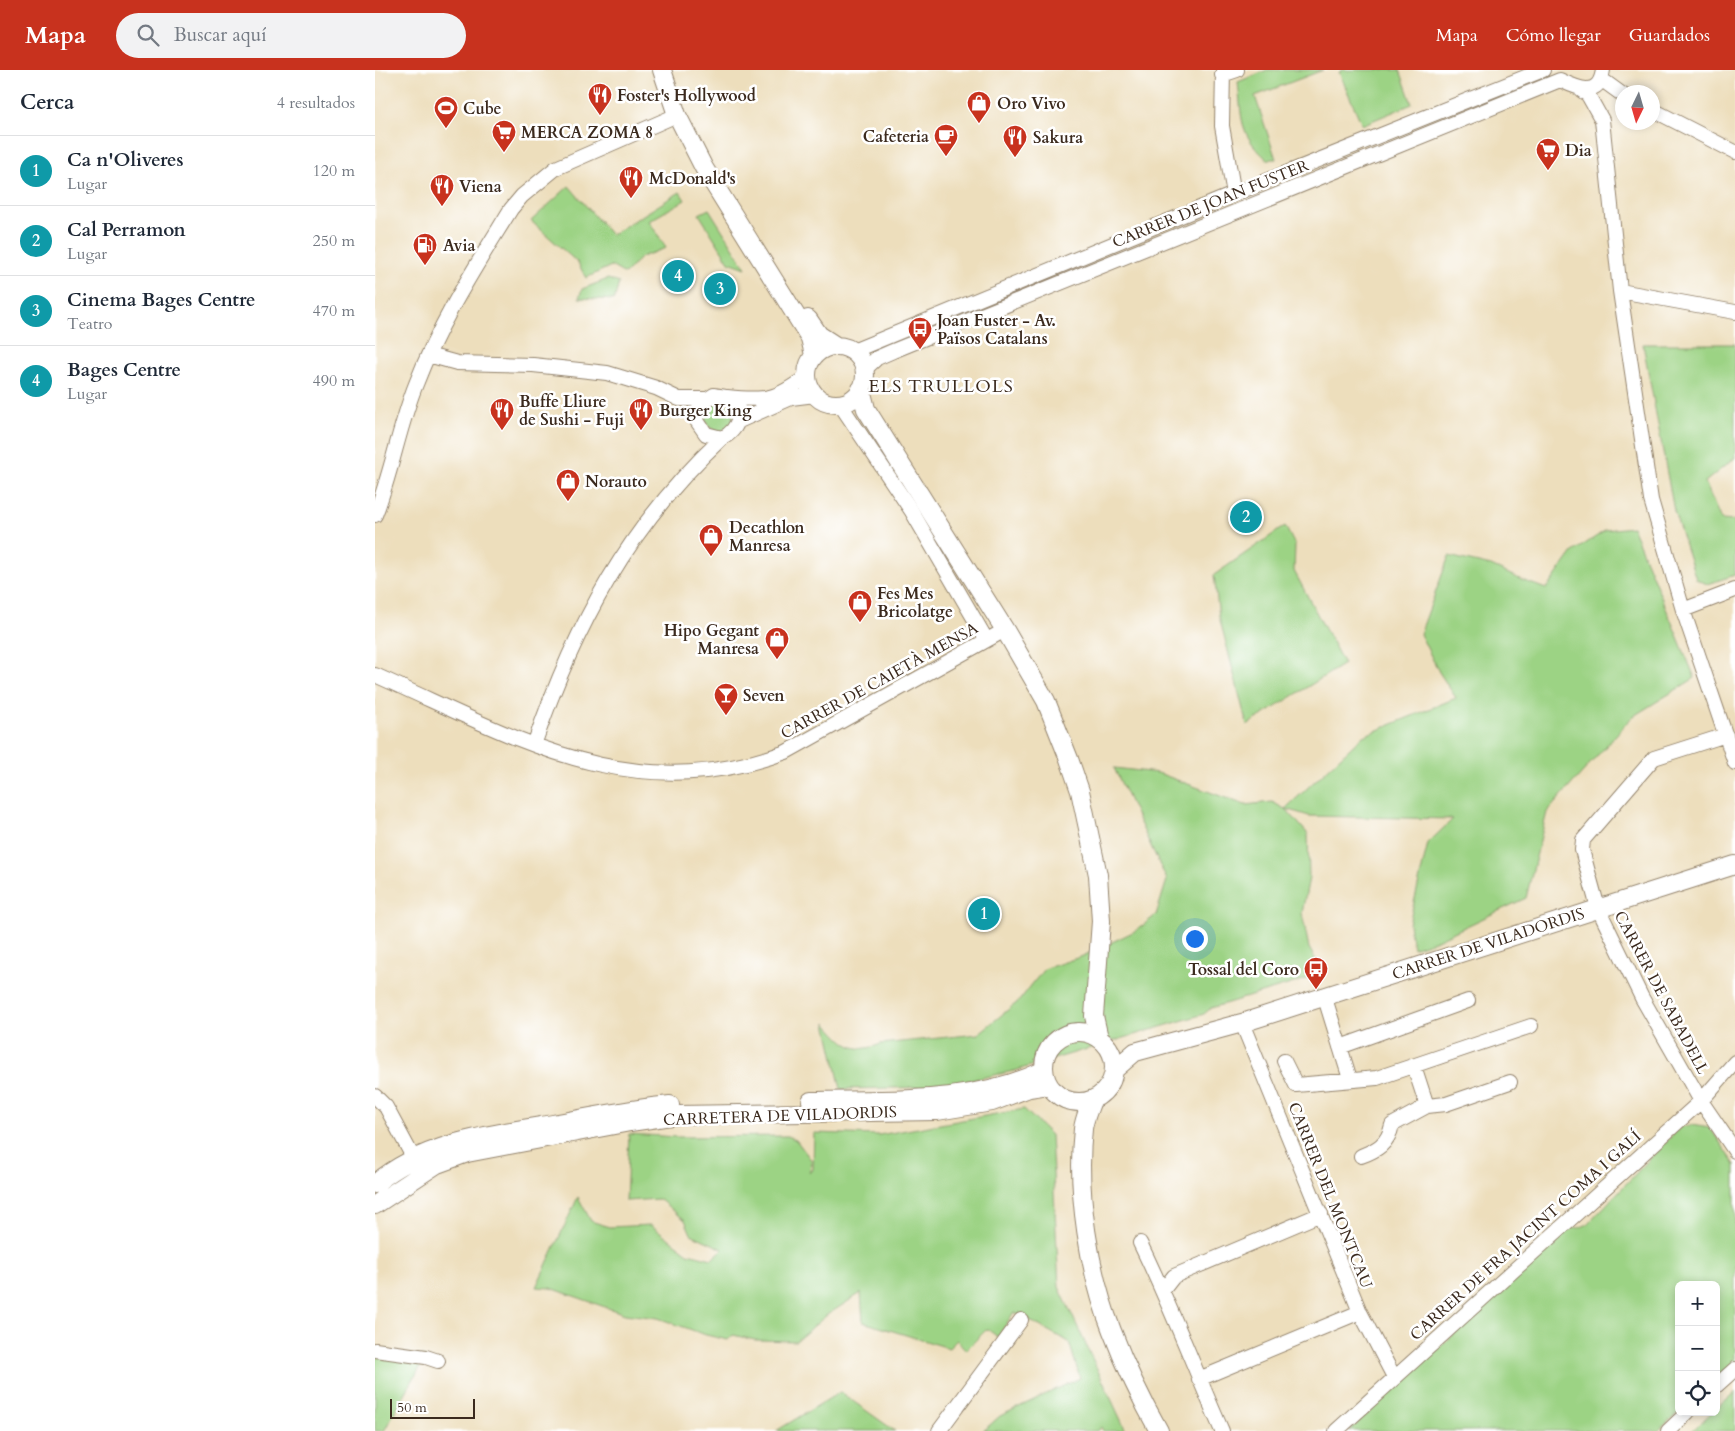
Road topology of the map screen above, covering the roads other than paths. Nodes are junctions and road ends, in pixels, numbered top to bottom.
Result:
1 (662, 70) edge
2 (670, 70) edge
3 (1237, 70) edge
4 (1543, 70) edge
5 (1564, 70) edge
6 (1222, 73) edge
7 (1602, 75) edge
8 (1576, 87) junction
9 (1615, 87) edge
10 (1660, 114) edge
11 (677, 115) junction
12 (1735, 152) edge
13 (1233, 194) junction
14 (1620, 291) junction
15 (1735, 312) edge
16 (836, 346) junction
17 (853, 351) junction
18 (814, 355) junction
19 (428, 356) junction
20 (865, 369) junction
21 (807, 376) junction
22 (815, 395) junction
23 (727, 397) junction
24 (850, 398) junction
25 (705, 399) junction
26 (739, 421) junction
27 (722, 438) junction
28 (375, 515) edge
29 (1735, 590) edge
30 (1683, 610) junction
31 (1001, 623) junction
32 (986, 639) junction
33 (375, 675) edge
34 (1726, 735) junction
35 (535, 745) junction
36 (1735, 762) edge
37 (1735, 865) edge
38 (1599, 908) junction
39 (1324, 995) junction
40 (1468, 1001) dead end
41 (1094, 1016) junction
42 (1242, 1023) junction
43 (1531, 1026) dead end
44 (1079, 1032) junction
45 (1103, 1042) junction
46 (1340, 1047) junction
47 (1135, 1052) junction
48 (1285, 1061) dead end
49 (1735, 1062) edge
50 (1414, 1066) junction
51 (1114, 1070) junction
52 (1046, 1078) junction
53 (1350, 1079) junction
54 (1510, 1082) dead end
55 (375, 1096) edge
56 (1092, 1100) junction
57 (1069, 1101) junction
58 (1701, 1101) junction
59 (1427, 1106) junction
60 (1083, 1129) junction
61 (1735, 1151) edge
62 (1361, 1156) dead end
63 (414, 1159) junction
64 (375, 1184) edge
65 (375, 1205) edge
66 (1321, 1214) junction
67 (1140, 1243) dead end
68 (1163, 1290) junction
69 (1360, 1312) junction
70 (1021, 1320) dead end
71 (375, 1350) edge
72 (438, 1361) dead end
73 (1735, 1369) edge
74 (1394, 1377) junction
75 (1199, 1379) junction
76 (1720, 1382) edge
77 (1684, 1416) edge
78 (939, 1431) edge
79 (1159, 1431) edge
80 (1222, 1431) edge
81 (1336, 1431) edge
82 (1668, 1431) edge

1 - 11 street
2 - 16 street
3 - 6 street
4 - 13 street, CARRER DE JOAN FUSTER
5 - 8 street
6 - 13 street
7 - 8 street
7 - 9 street
8 - 14 street
8 - 20 street, CARRER DE JOAN FUSTER
10 - 12 street
11 - 18 street
11 - 19 street
13 - 17 street, CARRER DE JOAN FUSTER
14 - 15 street
14 - 30 street
16 - 17 street
16 - 18 street
17 - 20 street
18 - 21 street
19 - 25 street
19 - 28 street
20 - 24 street
21 - 22 street
21 - 23 street
22 - 24 street
22 - 26 street
23 - 25 street
23 - 26 street
24 - 31 street
24 - 32 street
25 - 27 street
26 - 27 street
27 - 35 street
29 - 30 street
30 - 34 street
31 - 32 street, CARRER DE CAIETÀ MENSA
31 - 41 street
32 - 35 street, CARRER DE CAIETÀ MENSA
33 - 35 street, CARRER DE CAIETÀ MENSA
34 - 36 street
34 - 38 street, CARRER DE SABADELL
37 - 38 street, CARRER DE VILADORDIS
38 - 39 street, CARRER DE VILADORDIS
38 - 58 street, CARRER DE SABADELL
39 - 42 street, CARRER DE VILADORDIS
39 - 46 street
40 - 46 street
41 - 44 street
41 - 45 street
42 - 47 street
42 - 66 street, CARRER DEL MONTCAU
43 - 50 street
44 - 45 street
44 - 52 street
45 - 47 street
45 - 51 street
46 - 53 street
47 - 51 street
48 - 53 street
49 - 58 street, CARRER DE FRA JACINT COMA I GALÍ
50 - 53 street
50 - 59 street
51 - 56 street
52 - 57 street
52 - 63 street, CARRETERA DE VILADORDIS
52 - 65 street, CARRETERA DE VILADORDIS
54 - 59 street
55 - 63 street
56 - 57 street
56 - 60 street
57 - 60 street
58 - 61 street, CARRER DE SABADELL
58 - 74 street, CARRER DE FRA JACINT COMA I GALÍ
59 - 62 street
60 - 79 street
63 - 64 street, CARRETERA DE VILADORDIS
66 - 68 street
66 - 69 street, CARRER DEL MONTCAU
67 - 68 street
68 - 75 street
69 - 74 street, CARRER DEL MONTCAU
69 - 75 street
70 - 78 street
71 - 72 street
73 - 76 street
74 - 81 street, CARRER DE FRA JACINT COMA I GALÍ
75 - 80 street
77 - 82 street

